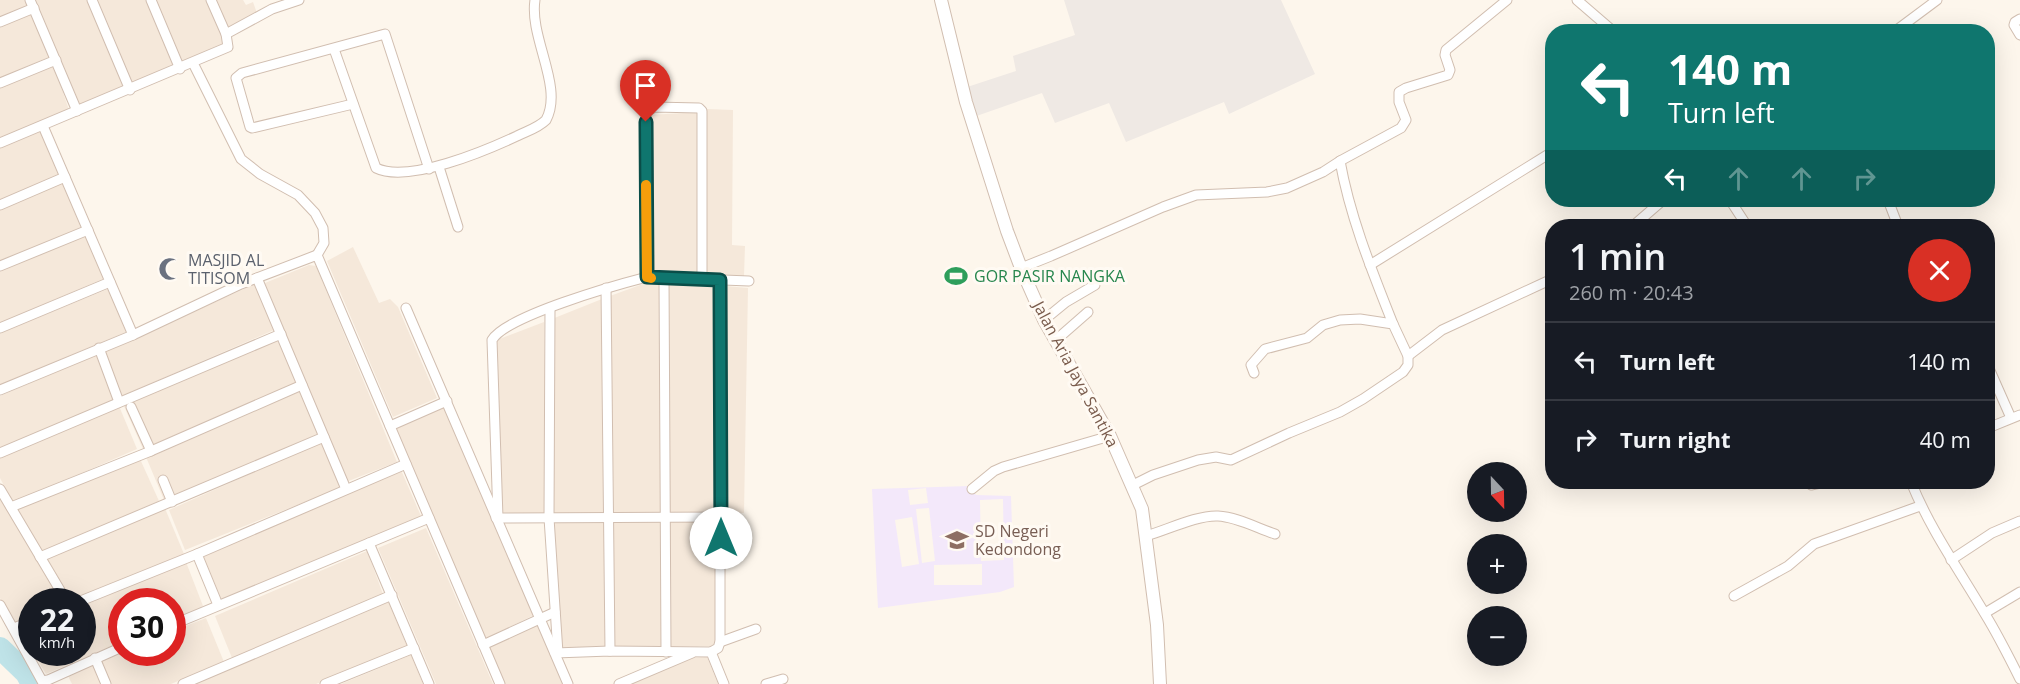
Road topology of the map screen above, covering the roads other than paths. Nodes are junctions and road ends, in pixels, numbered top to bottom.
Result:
1 (92, 0) edge
2 (151, 0) edge
3 (211, 0) edge
4 (299, 0) edge
5 (534, 0) edge
6 (941, 0) edge
7 (1507, 0) edge
8 (1578, 0) edge
9 (1937, 0) edge
10 (289, 2) edge
11 (32, 4) edge
12 (2020, 19) edge
13 (0, 22) edge
14 (1607, 24) edge
15 (1905, 24) edge
16 (226, 33) junction
17 (2020, 35) edge
18 (334, 49) junction
19 (56, 60) junction
20 (193, 63) junction
21 (180, 69) junction
22 (0, 83) edge
23 (130, 90) junction
24 (353, 104) junction
25 (78, 111) junction
26 (43, 126) junction
27 (0, 143) edge
28 (1545, 156) edge
29 (1340, 161) junction
30 (434, 168) junction
31 (65, 177) junction
32 (0, 205) edge
33 (1655, 207) edge
34 (1641, 219) edge
35 (458, 227) dead end
36 (88, 230) junction
37 (317, 255) junction
38 (1370, 265) junction
39 (0, 267) edge
40 (1021, 268) junction
41 (647, 277) junction
42 (257, 278) junction
43 (664, 278) junction
44 (702, 279) junction
45 (720, 280) junction
46 (749, 281) dead end
47 (110, 282) junction
48 (1545, 282) edge
49 (1095, 285) dead end
50 (606, 288) junction
51 (406, 308) dead end
52 (550, 308) junction
53 (1088, 312) dead end
54 (1044, 320) junction
55 (1393, 324) junction
56 (0, 328) edge
57 (281, 334) junction
58 (133, 335) junction
59 (1056, 340) junction
60 (99, 348) junction
61 (1408, 356) junction
62 (1254, 373) dead end
63 (1995, 379) edge
64 (302, 385) junction
65 (0, 390) edge
66 (447, 401) junction
67 (119, 402) junction
68 (131, 407) dead end
69 (2016, 417) edge
70 (1995, 425) edge
71 (390, 426) junction
72 (324, 436) junction
73 (1110, 436) junction
74 (151, 451) junction
75 (0, 453) edge
76 (406, 464) junction
77 (163, 480) dead end
78 (1133, 485) junction
79 (0, 489) edge
80 (346, 489) junction
81 (972, 489) dead end
82 (1914, 489) edge
83 (172, 502) junction
84 (1920, 506) junction
85 (11, 507) junction
86 (609, 517) junction
87 (666, 517) junction
88 (721, 517) junction
89 (429, 518) junction
90 (497, 518) junction
91 (549, 518) junction
92 (2020, 521) edge
93 (1275, 534) dead end
94 (1146, 536) junction
95 (369, 543) junction
96 (197, 554) junction
97 (40, 557) junction
98 (1951, 560) junction
99 (58, 588) edge
100 (2020, 592) edge
101 (96, 595) edge
102 (392, 595) junction
103 (1734, 596) dead end
104 (0, 605) edge
105 (218, 605) junction
106 (555, 612) junction
107 (1985, 613) junction
108 (540, 617) junction
109 (186, 619) edge
110 (18, 626) edge
111 (14, 628) junction
112 (756, 628) dead end
113 (18, 636) edge
114 (720, 642) junction
115 (483, 645) junction
116 (414, 648) junction
117 (610, 651) junction
118 (666, 652) junction
119 (695, 652) junction
120 (711, 652) junction
121 (557, 653) junction
122 (96, 660) edge
123 (34, 666) edge
124 (79, 666) edge
125 (783, 679) dead end
126 (2020, 680) edge
127 (106, 684) edge
128 (183, 684) edge
129 (326, 684) edge
130 (429, 684) edge
131 (500, 684) edge
132 (568, 684) edge
133 (619, 684) edge
134 (724, 684) edge
135 (768, 684) edge
136 (1160, 684) edge
137 (2015, 684) edge

1 - 23 street
2 - 21 street
3 - 16 street
4 - 10 street
5 - 30 street
6 - 40 street, Jalan Aria Jaya Santika
7 - 29 street
8 - 14 street
9 - 15 street
10 - 16 street
11 - 13 street
11 - 19 street
12 - 17 street
16 - 20 street
18 - 24 street
18 - 24 street
18 - 30 street
19 - 22 street
19 - 25 street
20 - 21 street
20 - 37 street
21 - 23 street
23 - 25 street
24 - 30 street
25 - 26 street
26 - 27 street
26 - 31 street
28 - 38 street
29 - 38 street
29 - 40 street
30 - 35 street
31 - 32 street
31 - 36 street
33 - 34 street
36 - 39 street
36 - 47 street
37 - 42 street
37 - 71 street
38 - 55 street
40 - 54 street, Jalan Aria Jaya Santika
41 - 43 street
41 - 44 street
41 - 50 street
42 - 57 street
42 - 58 street
43 - 44 street
43 - 87 street
44 - 45 street
45 - 46 street
45 - 88 street
47 - 56 street
47 - 58 street
48 - 61 street
49 - 54 street
50 - 52 street
50 - 86 street
51 - 66 street
52 - 90 street
52 - 91 street
53 - 59 street
54 - 59 street, Jalan Aria Jaya Santika
55 - 61 street
55 - 62 street
57 - 64 street
57 - 67 street
58 - 60 street
59 - 73 street, Jalan Aria Jaya Santika
60 - 65 street
60 - 67 street
61 - 78 street
63 - 69 street
64 - 72 street
64 - 74 street
66 - 71 street
66 - 90 street
67 - 75 street
68 - 74 street
69 - 70 street
71 - 76 street
72 - 80 street
72 - 83 street
73 - 78 street, Jalan Aria Jaya Santika
73 - 81 street
74 - 85 street
76 - 80 street
76 - 89 street
77 - 83 street
78 - 94 street, Jalan Aria Jaya Santika
79 - 85 street
80 - 96 street
82 - 84 street
83 - 97 street
84 - 98 street
84 - 103 street
85 - 97 street
86 - 87 street
86 - 91 street
86 - 117 street
87 - 88 street
87 - 118 street
88 - 114 street
89 - 95 street
89 - 115 street
90 - 91 street
90 - 108 street
91 - 106 street
92 - 98 street
93 - 94 street
94 - 136 street, Jalan Aria Jaya Santika
95 - 102 street
95 - 105 street
96 - 101 street
96 - 105 street
97 - 99 street
98 - 107 street
100 - 107 street
102 - 116 street
102 - 128 street
104 - 111 street
105 - 109 street
106 - 108 street
106 - 121 street
107 - 126 street
108 - 115 street
108 - 121 street
110 - 111 street
111 - 113 street
112 - 114 street
114 - 120 street
115 - 131 street
116 - 129 street
116 - 130 street
117 - 118 street
117 - 121 street
118 - 119 street
119 - 120 street
119 - 133 street
120 - 134 street
121 - 132 street
122 - 127 street
123 - 124 street
125 - 135 street
126 - 137 street

